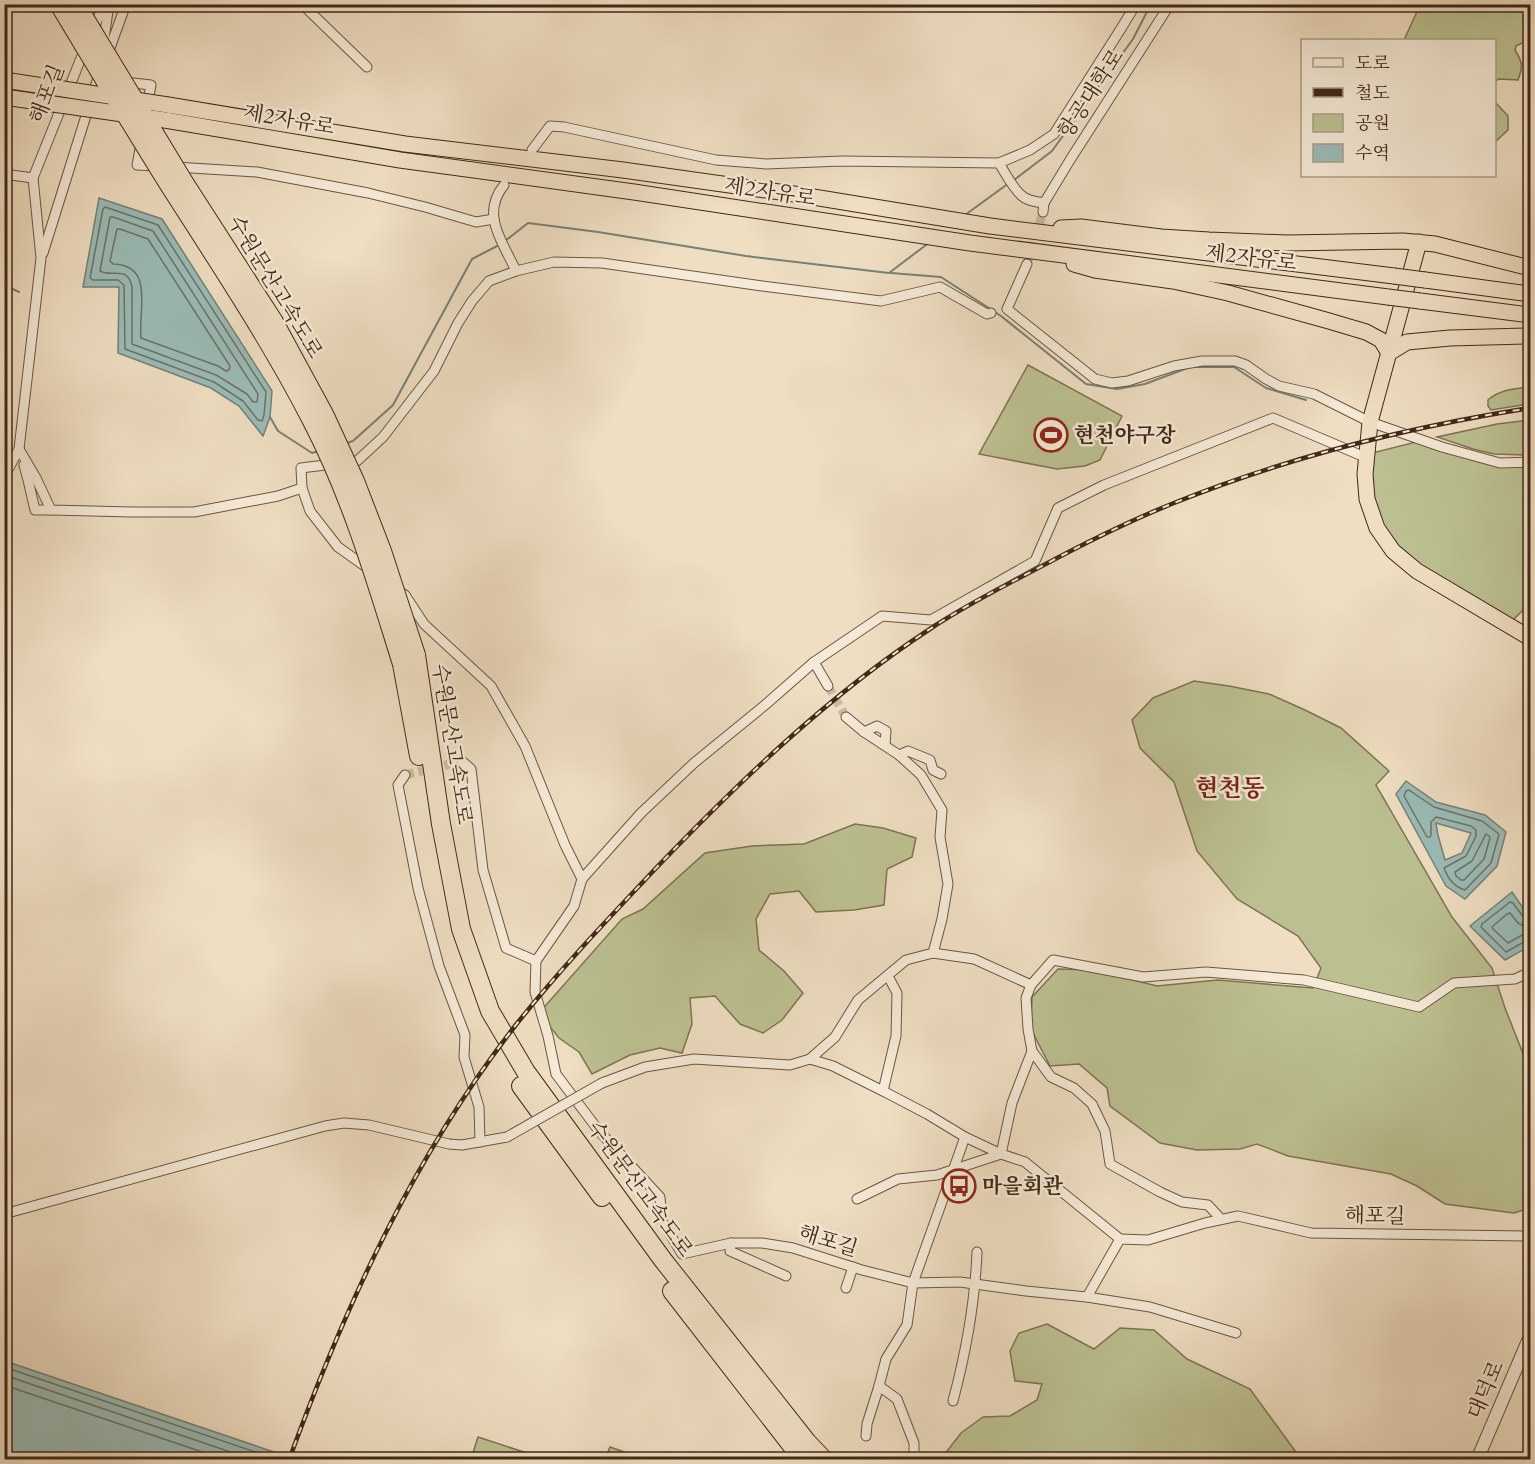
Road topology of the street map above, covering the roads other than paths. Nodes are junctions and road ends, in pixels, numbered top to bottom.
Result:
1 (58, 4) edge
2 (76, 4) edge
3 (104, 4) edge
4 (109, 4) edge
5 (126, 4) edge
6 (302, 4) edge
7 (1136, 4) edge
8 (1170, 4) edge
9 (367, 67) dead end
10 (98, 78) junction
11 (4, 80) edge
12 (4, 97) edge
13 (532, 150) dead end
14 (999, 164) junction
15 (4, 174) edge
16 (33, 178) junction
17 (504, 185) dead end
18 (494, 219) junction
19 (1022, 230) junction
20 (1419, 242) junction
21 (1016, 249) junction
22 (41, 258) junction
23 (1028, 264) tunnel mouth
24 (1530, 268) edge
25 (516, 271) junction
26 (1530, 294) edge
27 (991, 313) dead end
28 (1530, 315) edge
29 (1530, 336) edge
30 (1389, 353) junction
31 (1370, 422) junction
32 (18, 449) junction
33 (1367, 458) junction
34 (1530, 462) edge
35 (4, 477) edge
36 (302, 488) junction
37 (51, 510) junction
38 (1530, 638) edge
39 (409, 659) junction
40 (814, 662) junction
41 (828, 686) tunnel mouth
42 (846, 717) tunnel mouth
43 (899, 755) junction
44 (462, 761) dead end
45 (942, 774) dead end
46 (405, 775) dead end
47 (582, 879) junction
48 (933, 953) junction
49 (536, 961) junction
50 (1530, 972) edge
51 (888, 976) junction
52 (1031, 985) junction
53 (1032, 1051) junction
54 (810, 1059) junction
55 (884, 1091) junction
56 (965, 1137) junction
57 (480, 1142) junction
58 (1001, 1154) junction
59 (954, 1169) junction
60 (857, 1199) dead end
61 (4, 1214) edge
62 (1221, 1220) junction
63 (1530, 1236) edge
64 (1120, 1239) junction
65 (731, 1243) junction
66 (977, 1252) dead end
67 (853, 1267) junction
68 (786, 1276) dead end
69 (913, 1283) junction
70 (976, 1284) junction
71 (846, 1288) dead end
72 (1087, 1297) junction
73 (1236, 1333) dead end
74 (1530, 1336) edge
75 (879, 1386) junction
76 (953, 1401) dead end
77 (866, 1436) dead end
78 (803, 1460) edge
79 (824, 1460) edge
80 (914, 1460) edge
81 (1477, 1460) edge

1 - 39 highway, 수원문산고속도로, bridge
2 - 39 highway, 수원문산고속도로, bridge
3 - 16 street, 해포길
4 - 10 street
5 - 10 street
6 - 9 street
7 - 14 street, 항공대학로
8 - 14 street, 항공대학로
10 - 18 street
10 - 22 street
11 - 19 highway, 제2자유로, bridge
12 - 21 highway, 제2자유로, bridge
13 - 14 street
15 - 16 street
16 - 22 street, 해포길
17 - 18 street
18 - 25 street
19 - 20 highway
19 - 26 highway, 제2자유로, bridge
20 - 24 highway
20 - 30 highway
21 - 28 highway, 제2자유로, bridge
21 - 30 highway
22 - 32 street, 해포길
23 - 31 street
25 - 27 street
25 - 36 street
29 - 30 highway
30 - 31 highway
31 - 33 highway
31 - 34 street
32 - 35 street
32 - 37 street
32 - 37 street
33 - 38 highway
33 - 40 street
36 - 37 street
36 - 47 street
39 - 78 highway, 수원문산고속도로
39 - 79 highway, 수원문산고속도로
40 - 41 street
40 - 47 street
42 - 43 street
43 - 45 street
43 - 48 street
44 - 49 street
46 - 57 street
47 - 49 street
48 - 51 street
48 - 52 street
49 - 65 street, 해포길
50 - 52 street
51 - 54 street
51 - 55 street
52 - 53 street
53 - 58 street
53 - 62 street
54 - 55 street
54 - 57 street, bridge
55 - 56 street
56 - 58 street
56 - 59 street
57 - 61 street
58 - 59 street
58 - 64 street
59 - 60 street
59 - 69 street
62 - 63 street, 해포길
62 - 64 street, 해포길
64 - 72 street
65 - 67 street, 해포길
65 - 68 street
66 - 70 street
67 - 69 street, 해포길
67 - 71 street
69 - 70 street, 해포길
69 - 75 street
70 - 72 street, 해포길
70 - 76 street
72 - 73 street, 해포길
74 - 81 street, 대덕로
75 - 77 street
75 - 80 street

